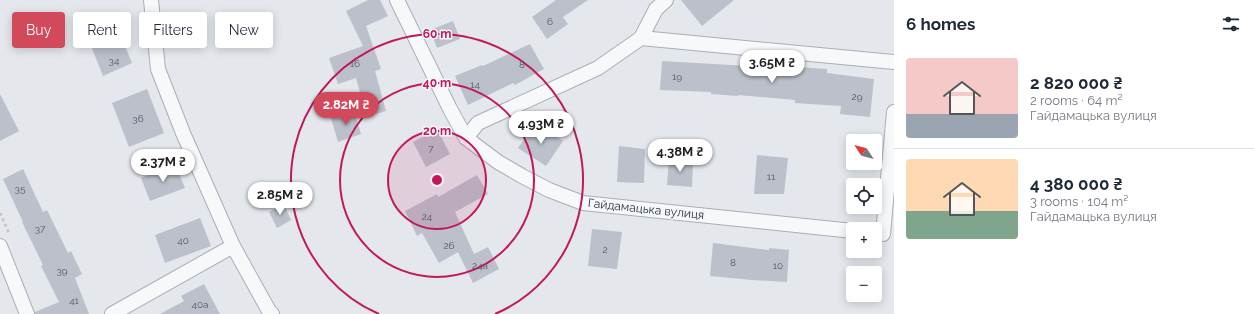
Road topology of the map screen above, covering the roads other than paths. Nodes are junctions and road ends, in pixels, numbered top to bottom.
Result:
1 (151, 0) edge
2 (397, 0) edge
3 (666, 0) edge
4 (653, 4) edge
5 (641, 38) junction
6 (894, 62) edge
7 (894, 112) edge
8 (466, 138) junction
9 (846, 230) edge
10 (884, 234) edge
11 (0, 246) edge
12 (233, 246) junction
13 (27, 314) edge
14 (112, 314) edge
15 (272, 314) edge

1 - 12 street
2 - 8 street, Гайдамацька вулиця
3 - 4 street
4 - 5 street
5 - 6 street
5 - 8 street
7 - 10 street
8 - 9 street, Гайдамацька вулиця
11 - 13 street
12 - 14 street
12 - 15 street

